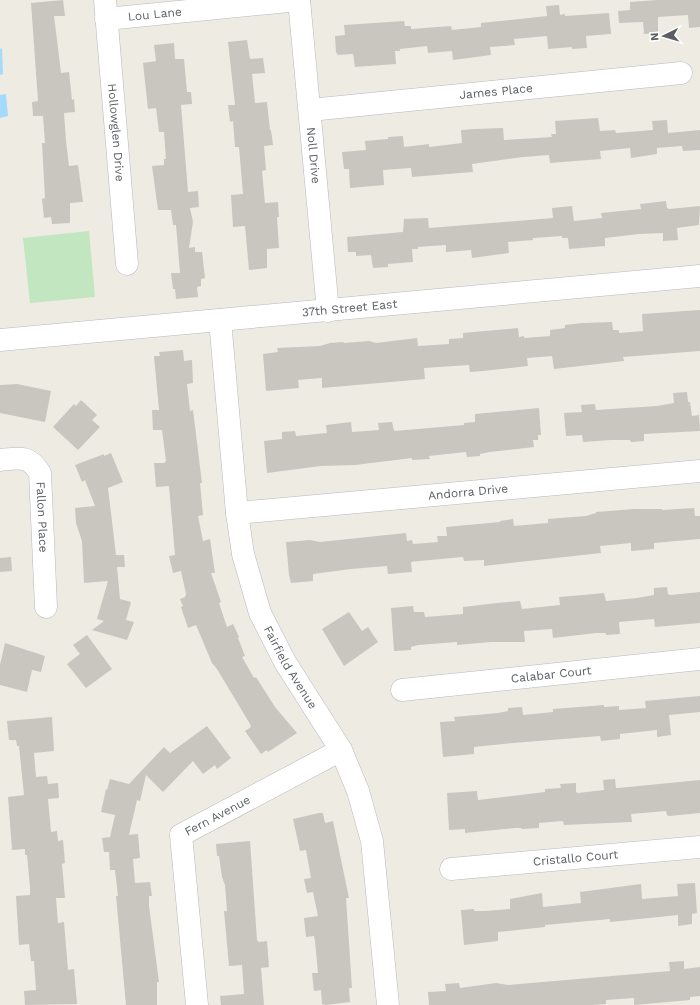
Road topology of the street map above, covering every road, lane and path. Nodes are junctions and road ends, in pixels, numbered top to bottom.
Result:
1 (299, 0) edge
2 (106, 10) edge
3 (681, 73) dead end
4 (310, 110) junction
5 (126, 264) dead end
6 (700, 276) edge
7 (328, 311) junction
8 (220, 320) junction
9 (0, 340) edge
10 (0, 460) edge
11 (700, 471) edge
12 (237, 513) junction
13 (46, 607) dead end
14 (700, 658) edge
15 (402, 690) dead end
16 (341, 750) junction
17 (700, 847) edge
18 (450, 869) dead end
19 (197, 1005) edge
20 (388, 1005) edge

1 - 2 street, Lou Lane
1 - 4 street, Noll Drive
2 - 5 street, Hollowglen Drive
3 - 4 street, James Place
4 - 7 street, Noll Drive
6 - 7 street, 37th Street East
7 - 8 street, 37th Street East
8 - 9 street, 37th Street East
8 - 12 street, Fairfield Avenue
10 - 13 street, Fallon Place
11 - 12 street, Andorra Drive
12 - 16 street, Fairfield Avenue
14 - 15 street, Calabar Court
16 - 19 street, Fern Avenue
16 - 20 street, Fairfield Avenue
17 - 18 street, Cristallo Court

